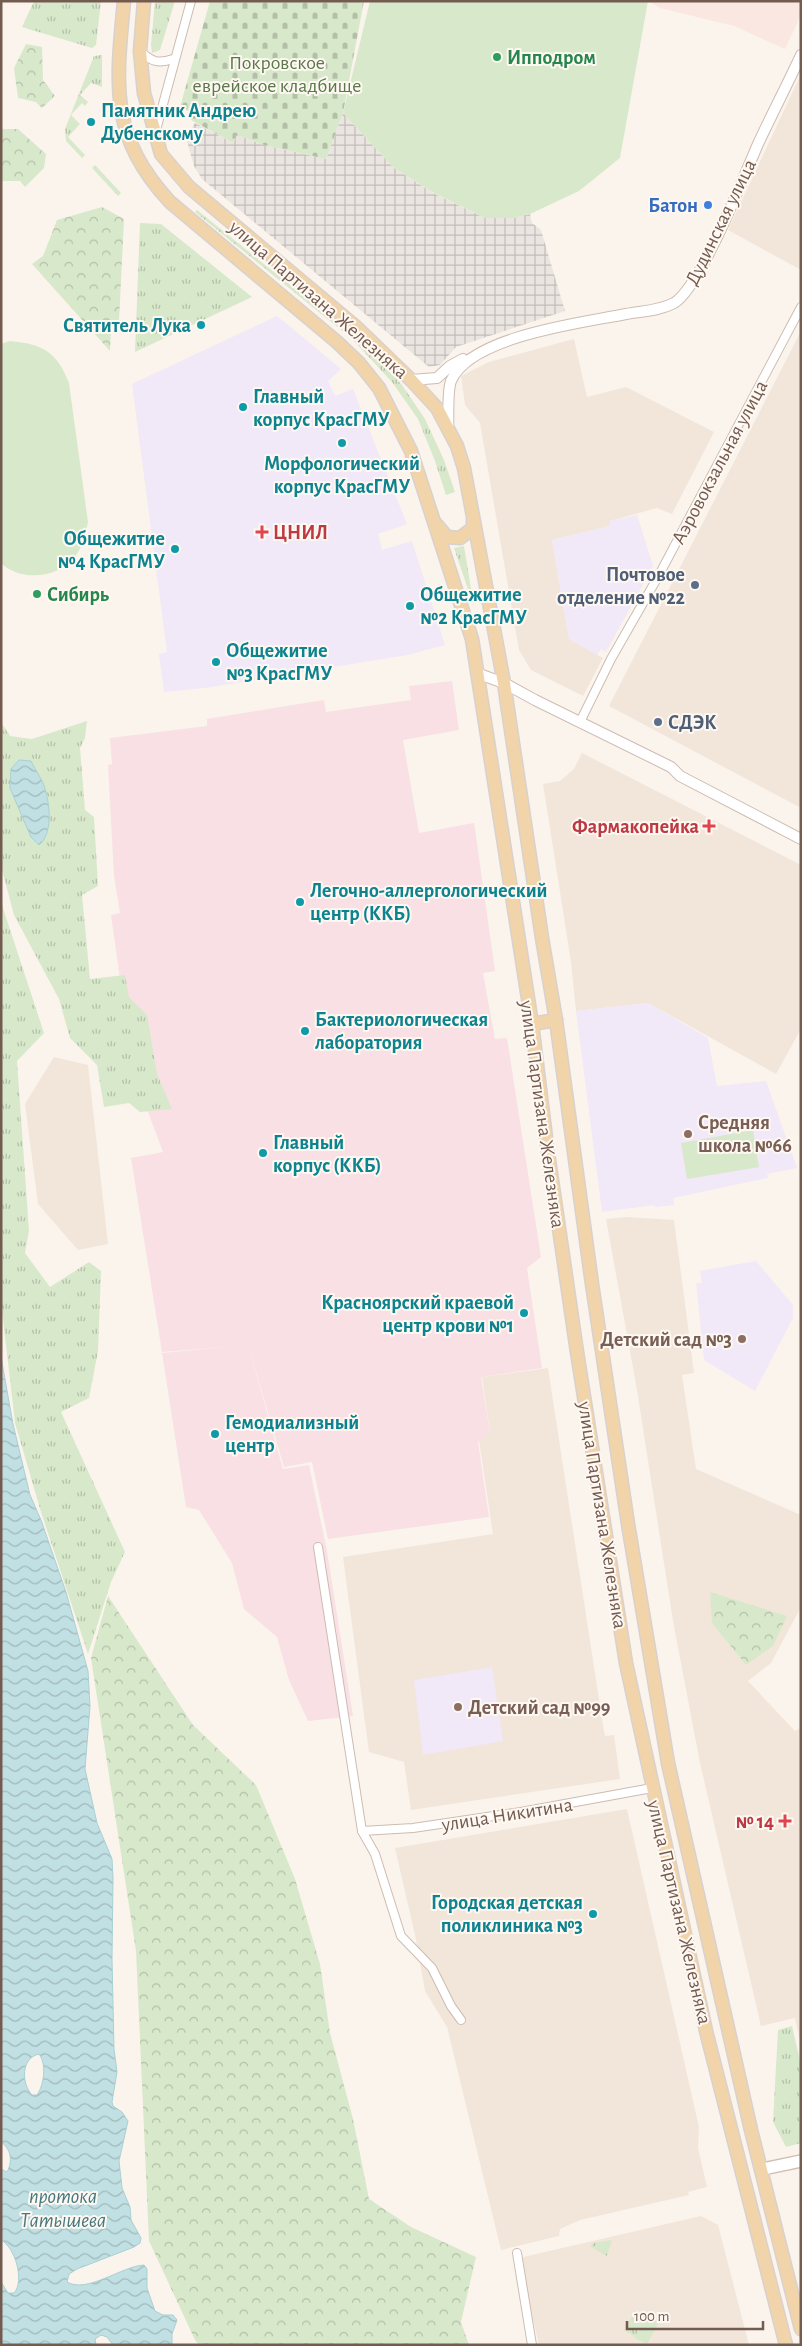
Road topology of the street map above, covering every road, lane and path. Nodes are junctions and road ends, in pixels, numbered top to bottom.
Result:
1 (124, 1) edge
2 (144, 1) edge
3 (191, 1) edge
4 (140, 52) junction
5 (801, 55) edge
6 (173, 60) junction
7 (155, 136) junction
8 (801, 307) edge
9 (471, 357) junction
10 (411, 380) junction
11 (448, 431) junction
12 (472, 515) junction
13 (434, 521) junction
14 (479, 674) junction
15 (504, 683) junction
16 (580, 722) junction
17 (801, 839) edge
18 (556, 1020) junction
19 (532, 1024) junction
20 (318, 1547) dead end
21 (640, 1595) junction
22 (617, 1602) junction
23 (650, 1657) junction
24 (626, 1663) junction
25 (652, 1788) junction
26 (362, 1831) junction
27 (461, 2020) dead end
28 (801, 2161) edge
29 (763, 2170) junction
30 (744, 2180) junction
31 (517, 2253) dead end
32 (801, 2328) edge
33 (532, 2345) edge
34 (786, 2345) edge

1 - 13 main road, улица Партизана Железняка
2 - 4 main road, улица Партизана Железняка
3 - 6 street
4 - 6 street
4 - 7 main road, улица Партизана Железняка
5 - 9 street, Дудинская улица
6 - 7 street
7 - 10 main road, улица Партизана Железняка
8 - 16 street, Аэровокзальная улица
9 - 10 street, Дудинская улица
9 - 11 street
10 - 11 main road, улица Партизана Железняка
11 - 12 main road, улица Партизана Железняка
12 - 13 main road
12 - 15 main road, улица Партизана Железняка
13 - 14 main road, улица Партизана Железняка
14 - 15 street
14 - 19 main road, улица Партизана Железняка
15 - 16 street
15 - 18 main road, улица Партизана Железняка
16 - 17 street
18 - 19 main road
18 - 21 main road, улица Партизана Железняка
19 - 22 main road, улица Партизана Железняка
20 - 26 street
21 - 22 main road
21 - 23 main road, улица Партизана Железняка
22 - 24 main road, улица Партизана Железняка
23 - 24 main road
23 - 29 main road, улица Партизана Железняка
24 - 25 main road, улица Партизана Железняка
25 - 26 street, улица Никитина
25 - 30 main road, улица Партизана Железняка
26 - 27 street
28 - 29 main road
29 - 30 main road
29 - 32 main road, улица Партизана Железняка
30 - 34 main road, улица Партизана Железняка
31 - 33 street

